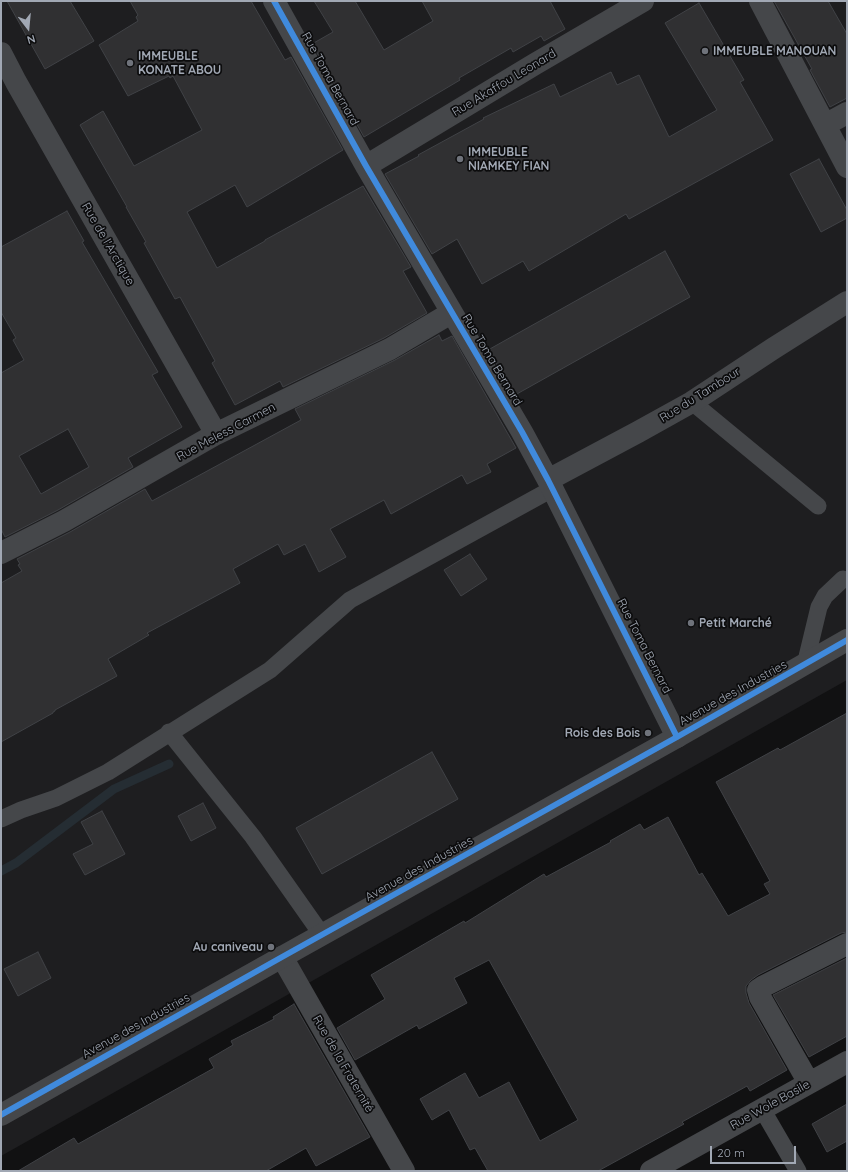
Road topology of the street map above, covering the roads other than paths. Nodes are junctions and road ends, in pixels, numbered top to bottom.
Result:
1 (274, 1) edge
2 (643, 1) edge
3 (760, 1) edge
4 (1, 53) edge
5 (9, 86) edge
6 (847, 112) edge
7 (826, 125) junction
8 (366, 166) junction
9 (847, 167) edge
10 (847, 302) edge
11 (451, 313) junction
12 (692, 402) junction
13 (216, 434) junction
14 (550, 485) junction
15 (818, 506) dead end
16 (1, 553) edge
17 (843, 579) dead end
18 (847, 640) edge
19 (805, 665) junction
20 (169, 732) junction
21 (677, 737) junction
22 (1, 819) edge
23 (322, 935) junction
24 (847, 944) edge
25 (282, 957) junction
26 (847, 1062) edge
27 (809, 1083) junction
28 (762, 1109) junction
29 (1, 1115) edge
30 (404, 1171) edge
31 (651, 1171) edge
32 (798, 1171) edge

1 - 8 street, Rue Toma Bernard
2 - 8 street, Rue Akaffou Leonard
3 - 7 street
4 - 5 street, Rue de l'Arctique
5 - 13 street, Rue de l'Arctique
6 - 7 street
7 - 9 street
8 - 11 street, Rue Toma Bernard
10 - 12 street, Rue du Tambour
11 - 13 street, Rue Meless Carmen
11 - 14 street, Rue Toma Bernard
12 - 14 street, Rue du Tambour
12 - 15 lane
13 - 16 street, Rue Meless Carmen
14 - 20 lane
14 - 21 street, Rue Toma Bernard
17 - 19 lane
18 - 19 street, Avenue des Industries
19 - 21 street, Avenue des Industries
20 - 22 lane
20 - 23 lane
21 - 23 street, Avenue des Industries
23 - 25 street, Avenue des Industries
24 - 27 street
25 - 29 street, Avenue des Industries
25 - 30 street, Rue de la Fraternité
26 - 27 street, Rue Wole Basile
27 - 28 street, Rue Wole Basile
28 - 31 street, Rue Wole Basile
28 - 32 lane

